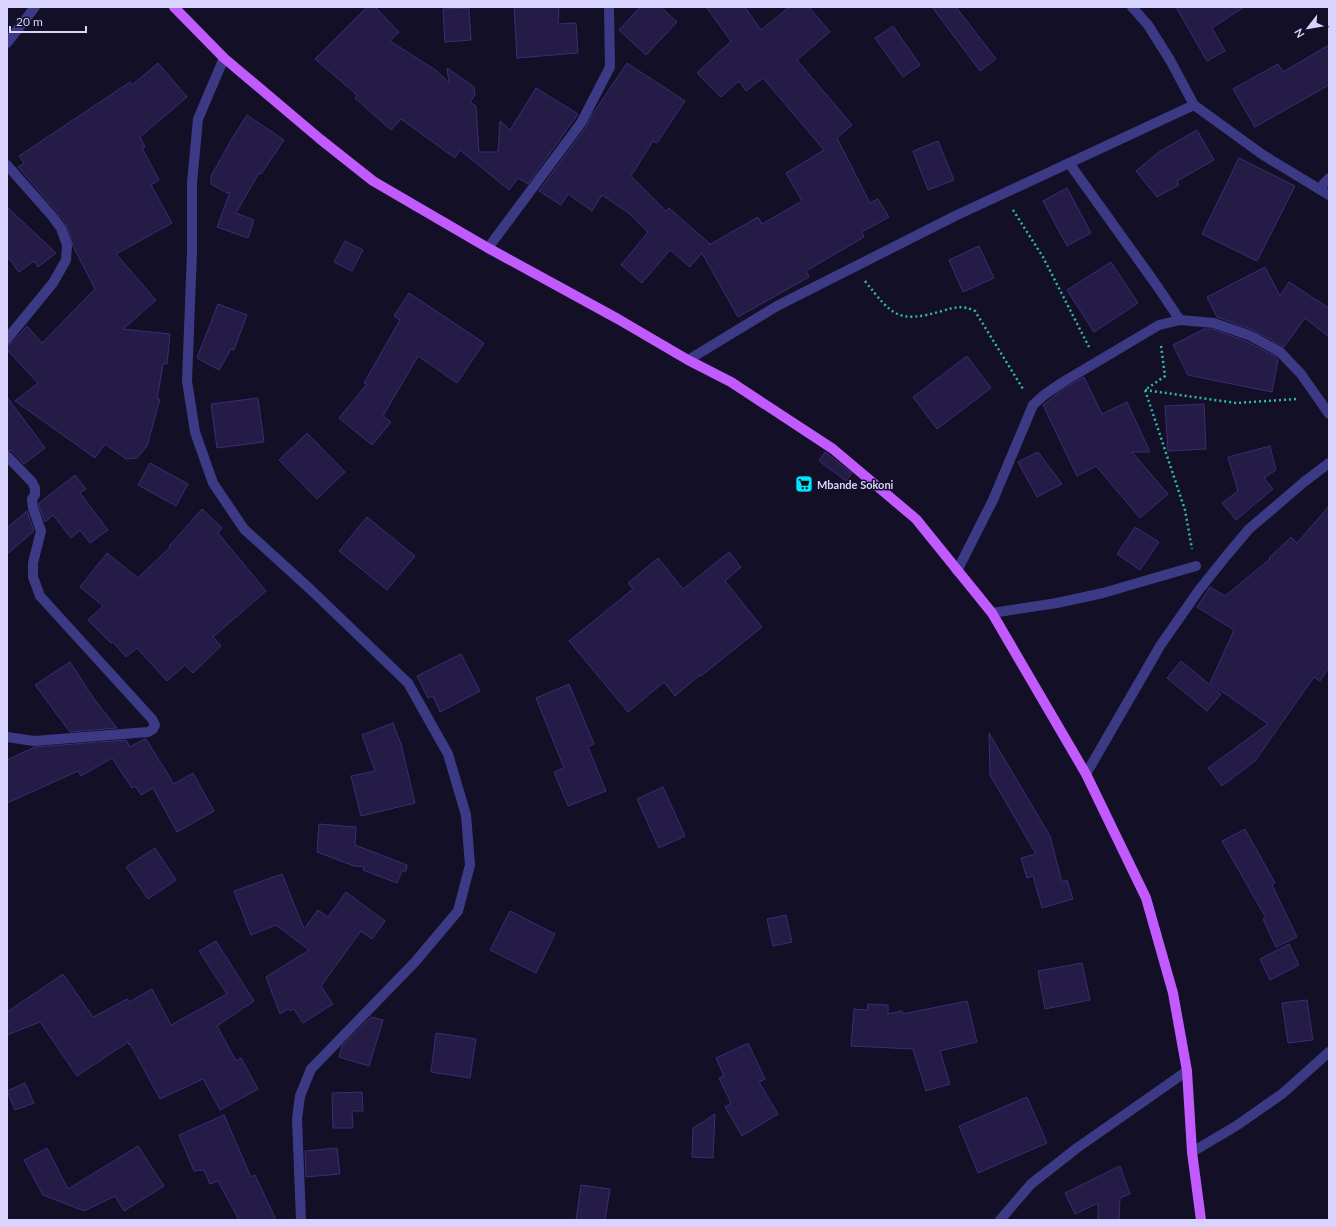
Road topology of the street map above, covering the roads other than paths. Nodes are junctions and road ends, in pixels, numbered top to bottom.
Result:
1 (35, 7) edge
2 (174, 7) edge
3 (609, 7) edge
4 (1132, 7) edge
5 (7, 43) edge
6 (224, 58) junction
7 (1194, 104) junction
8 (1070, 163) junction
9 (7, 165) edge
10 (1329, 178) edge
11 (1319, 189) junction
12 (1329, 195) edge
13 (488, 248) junction
14 (1180, 320) junction
15 (7, 340) edge
16 (688, 360) junction
17 (1329, 414) edge
18 (7, 456) edge
19 (1329, 463) edge
20 (1196, 566) road end
21 (958, 571) junction
22 (992, 613) junction
23 (7, 737) edge
24 (1086, 774) junction
25 (1329, 1052) edge
26 (1187, 1071) junction
27 (1192, 1152) junction
28 (301, 1220) edge
29 (1000, 1220) edge
30 (1201, 1220) edge

1 - 5 street
2 - 6 main road
3 - 13 street
4 - 7 street
6 - 13 main road
6 - 28 street
7 - 8 street
7 - 11 street
8 - 14 street
8 - 16 street
9 - 15 street
10 - 11 street
11 - 12 street
13 - 16 main road
14 - 17 street
14 - 21 street
16 - 21 main road
18 - 23 street
19 - 24 street
20 - 22 street
21 - 22 main road
22 - 24 main road
24 - 26 main road
25 - 27 street
26 - 27 main road
26 - 29 street
27 - 30 main road

